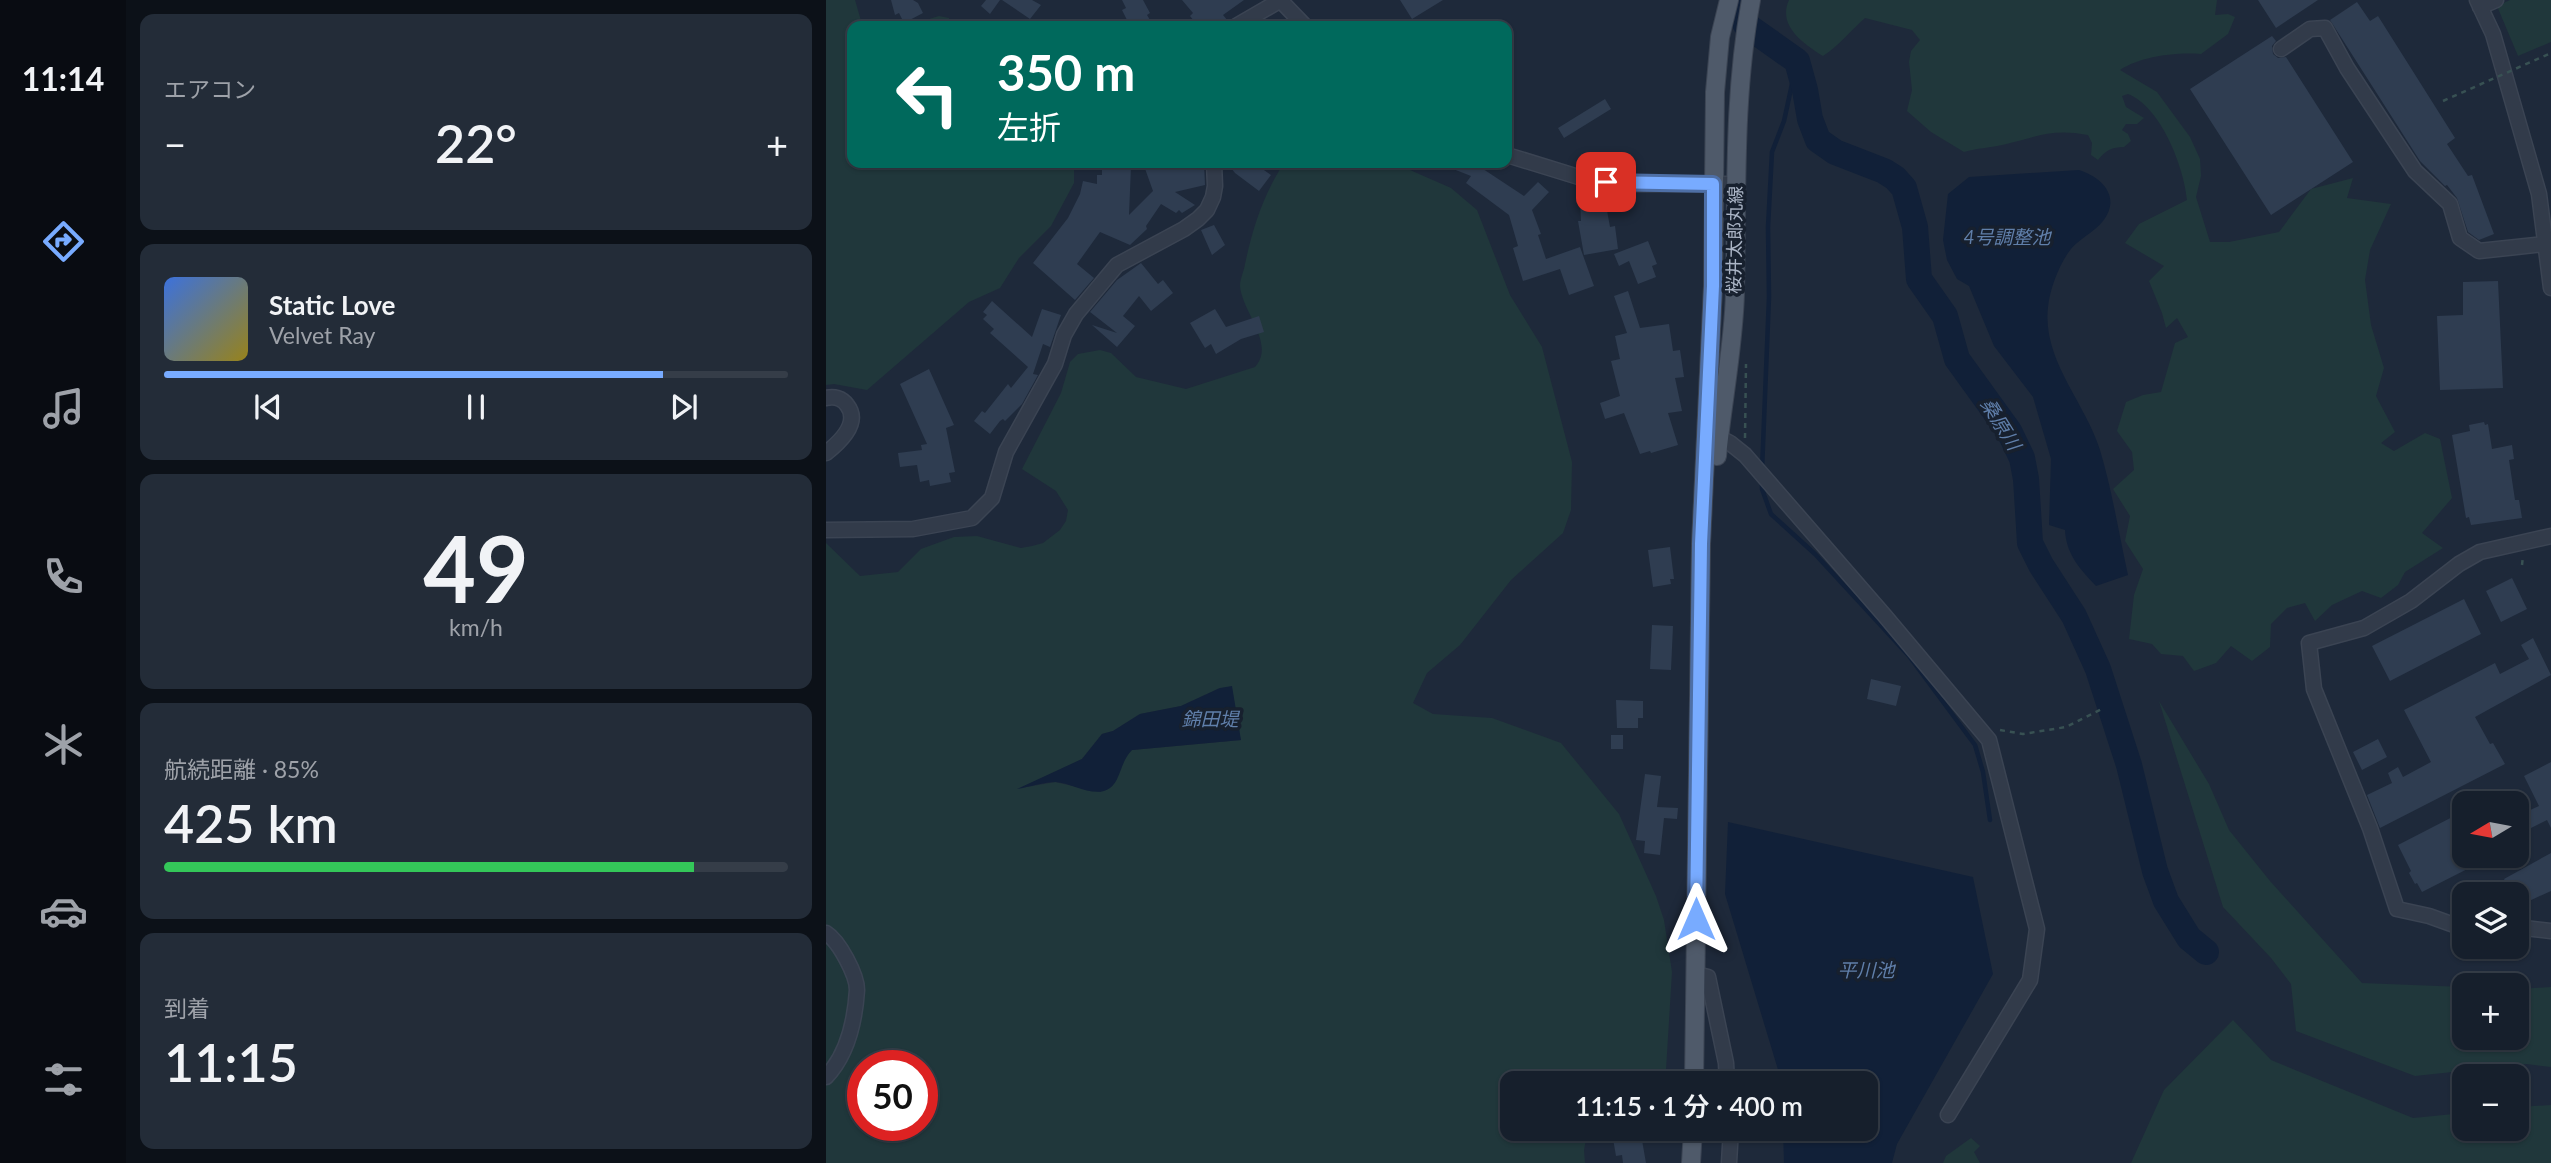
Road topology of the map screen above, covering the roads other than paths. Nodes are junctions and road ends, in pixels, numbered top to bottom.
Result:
1 (1281, 0) edge
2 (1730, 0) edge
3 (1752, 0) edge
4 (2496, 0) edge
5 (2479, 4) edge
6 (1245, 21) edge
7 (1300, 21) edge
8 (2281, 49) dead end
9 (1512, 157) edge
10 (1213, 168) edge
11 (1713, 184) junction
12 (1735, 184) junction
13 (2545, 244) junction
14 (2551, 288) edge
15 (826, 398) edge
16 (1713, 433) junction
17 (826, 453) edge
18 (826, 530) edge
19 (2551, 536) edge
20 (2452, 924) edge
21 (2529, 928) edge
22 (2551, 931) edge
23 (826, 933) edge
24 (1696, 974) junction
25 (1694, 1071) edge
26 (1726, 1071) edge
27 (826, 1077) edge
28 (1948, 1115) dead end
29 (1692, 1141) edge
30 (1730, 1141) edge
31 (1691, 1163) edge
32 (1729, 1163) edge

1 - 6 street
1 - 7 street
2 - 11 main road, 桜井太郎丸線
3 - 12 main road, 桜井太郎丸線
4 - 5 street
5 - 13 street
8 - 13 street
9 - 11 street
10 - 18 street
11 - 12 street
11 - 16 main road, 桜井太郎丸線
12 - 16 main road, 桜井太郎丸線
13 - 14 street
15 - 17 street
16 - 24 main road, 桜井太郎丸線
16 - 28 street
19 - 20 street
21 - 22 street
23 - 27 street
24 - 25 main road, 桜井太郎丸線
24 - 26 street
29 - 31 main road
30 - 32 street

